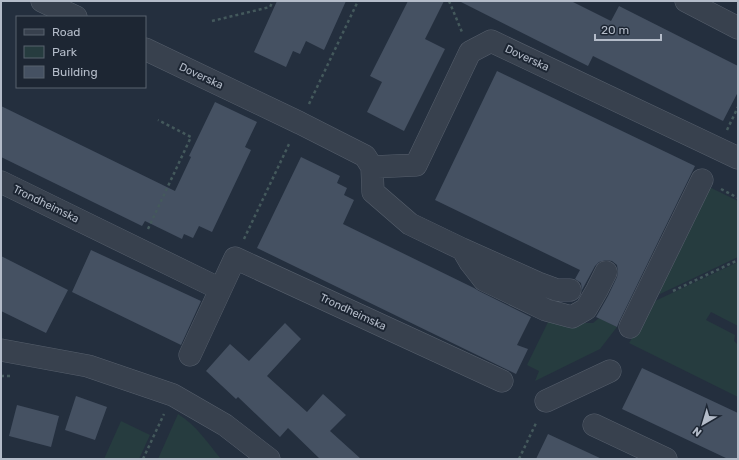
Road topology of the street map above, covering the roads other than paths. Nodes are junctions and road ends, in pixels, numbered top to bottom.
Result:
1 (42, 1) edge
2 (686, 1) edge
3 (74, 16) edge
4 (738, 28) edge
5 (146, 49) edge
6 (738, 158) edge
7 (372, 167) junction
8 (702, 180) dead end
9 (1, 182) edge
10 (462, 248) junction
11 (606, 272) dead end
12 (220, 288) junction
13 (570, 290) dead end
14 (630, 327) dead end
15 (1, 350) edge
16 (190, 355) dead end
17 (610, 371) dead end
18 (502, 381) dead end
19 (546, 401) road end
20 (594, 425) dead end
21 (269, 459) edge
22 (666, 459) edge

1 - 3 street
2 - 4 street
5 - 7 street, Doverska
6 - 7 street, Doverska
7 - 10 street
8 - 14 street
9 - 12 street, Trondheimska
10 - 11 street
10 - 13 street
12 - 16 street
12 - 18 street, Trondheimska
15 - 21 street
17 - 19 street
20 - 22 street

